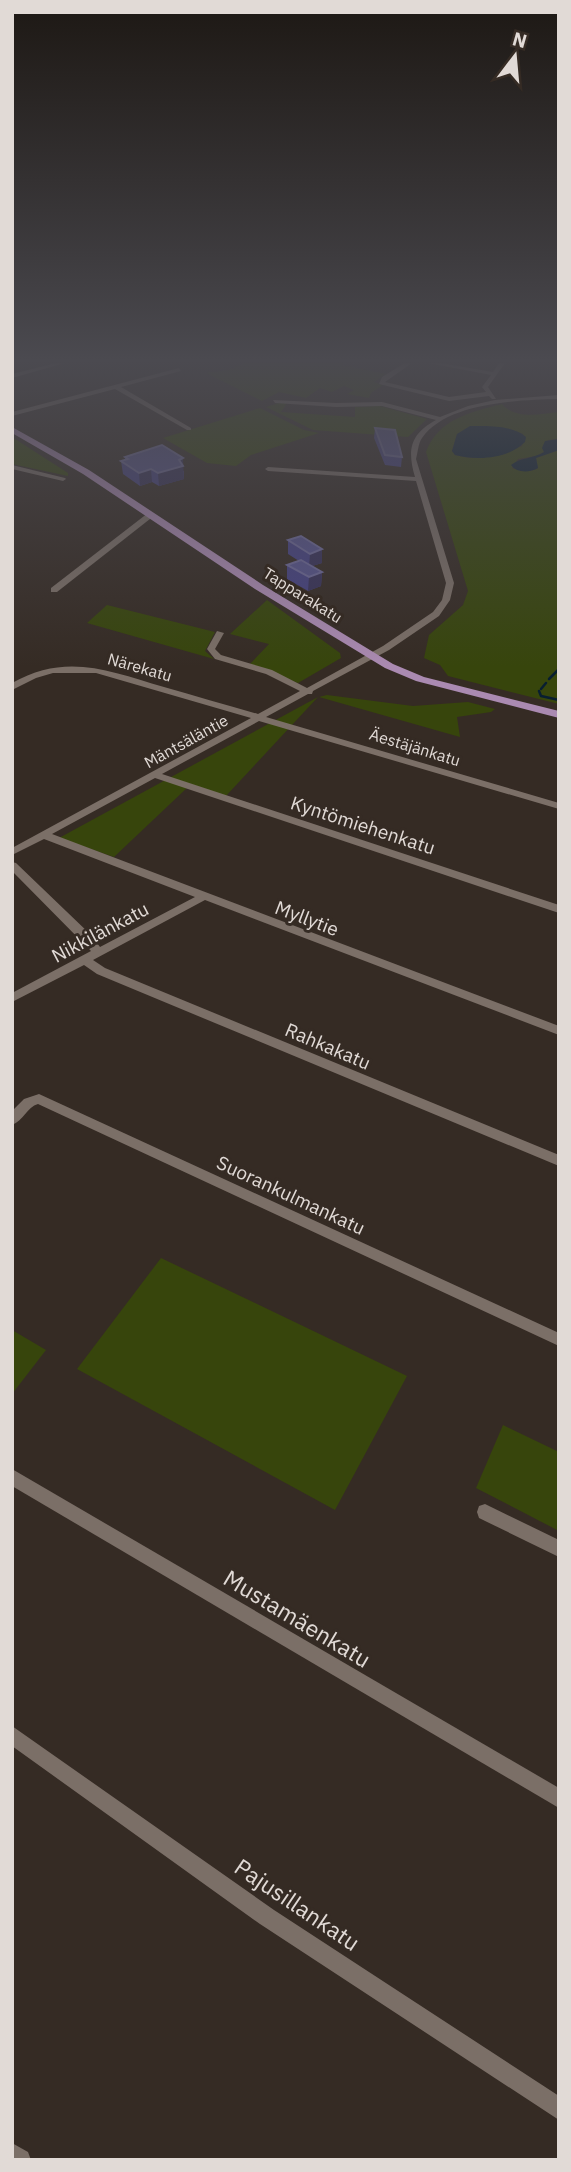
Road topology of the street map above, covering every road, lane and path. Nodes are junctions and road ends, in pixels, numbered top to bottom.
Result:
1 (73, 464) edge
2 (416, 464) edge
3 (12, 467) edge
4 (268, 469) dead end
5 (63, 479) dead end
6 (420, 479) junction
7 (150, 515) junction
8 (54, 590) dead end
9 (220, 633) dead end
10 (373, 656) junction
11 (12, 687) edge
12 (309, 692) junction
13 (559, 715) edge
14 (261, 718) junction
15 (156, 775) junction
16 (559, 806) edge
17 (44, 835) junction
18 (12, 852) edge
19 (12, 865) edge
20 (203, 897) junction
21 (559, 909) edge
22 (99, 953) junction
23 (86, 960) junction
24 (12, 998) edge
25 (559, 1031) edge
26 (12, 1120) edge
27 (559, 1161) edge
28 (559, 1340) edge
29 (12, 1477) edge
30 (485, 1512) dead end
31 (559, 1549) edge
32 (12, 1735) edge
33 (559, 1799) edge
34 (559, 2109) edge
35 (12, 2154) edge
36 (20, 2160) edge

1 - 7 main road, Tapparakatu
2 - 6 street, Mäntsäläntie
3 - 5 street
4 - 6 street
6 - 10 street, Mäntsäläntie
7 - 8 street
7 - 10 main road, Tapparakatu
9 - 12 street
10 - 12 street, Mäntsäläntie
10 - 13 main road, Tapparakatu
11 - 14 street, Närekatu
12 - 14 street, Mäntsäläntie
14 - 15 street, Mäntsäläntie
14 - 16 street, Äestäjänkatu
15 - 17 street, Mäntsäläntie
15 - 21 street, Kyntömiehenkatu
17 - 18 street, Mäntsäläntie
17 - 20 street, Myllytie
19 - 22 street
20 - 22 street, Nikkilänkatu
20 - 25 street, Myllytie
22 - 23 street, Nikkilänkatu
23 - 24 street, Nikkilänkatu
23 - 27 street, Rahkakatu
26 - 28 street, Suorankulmankatu
29 - 33 street, Mustamäenkatu
30 - 31 street
32 - 34 street, Pajusillankatu
35 - 36 street

